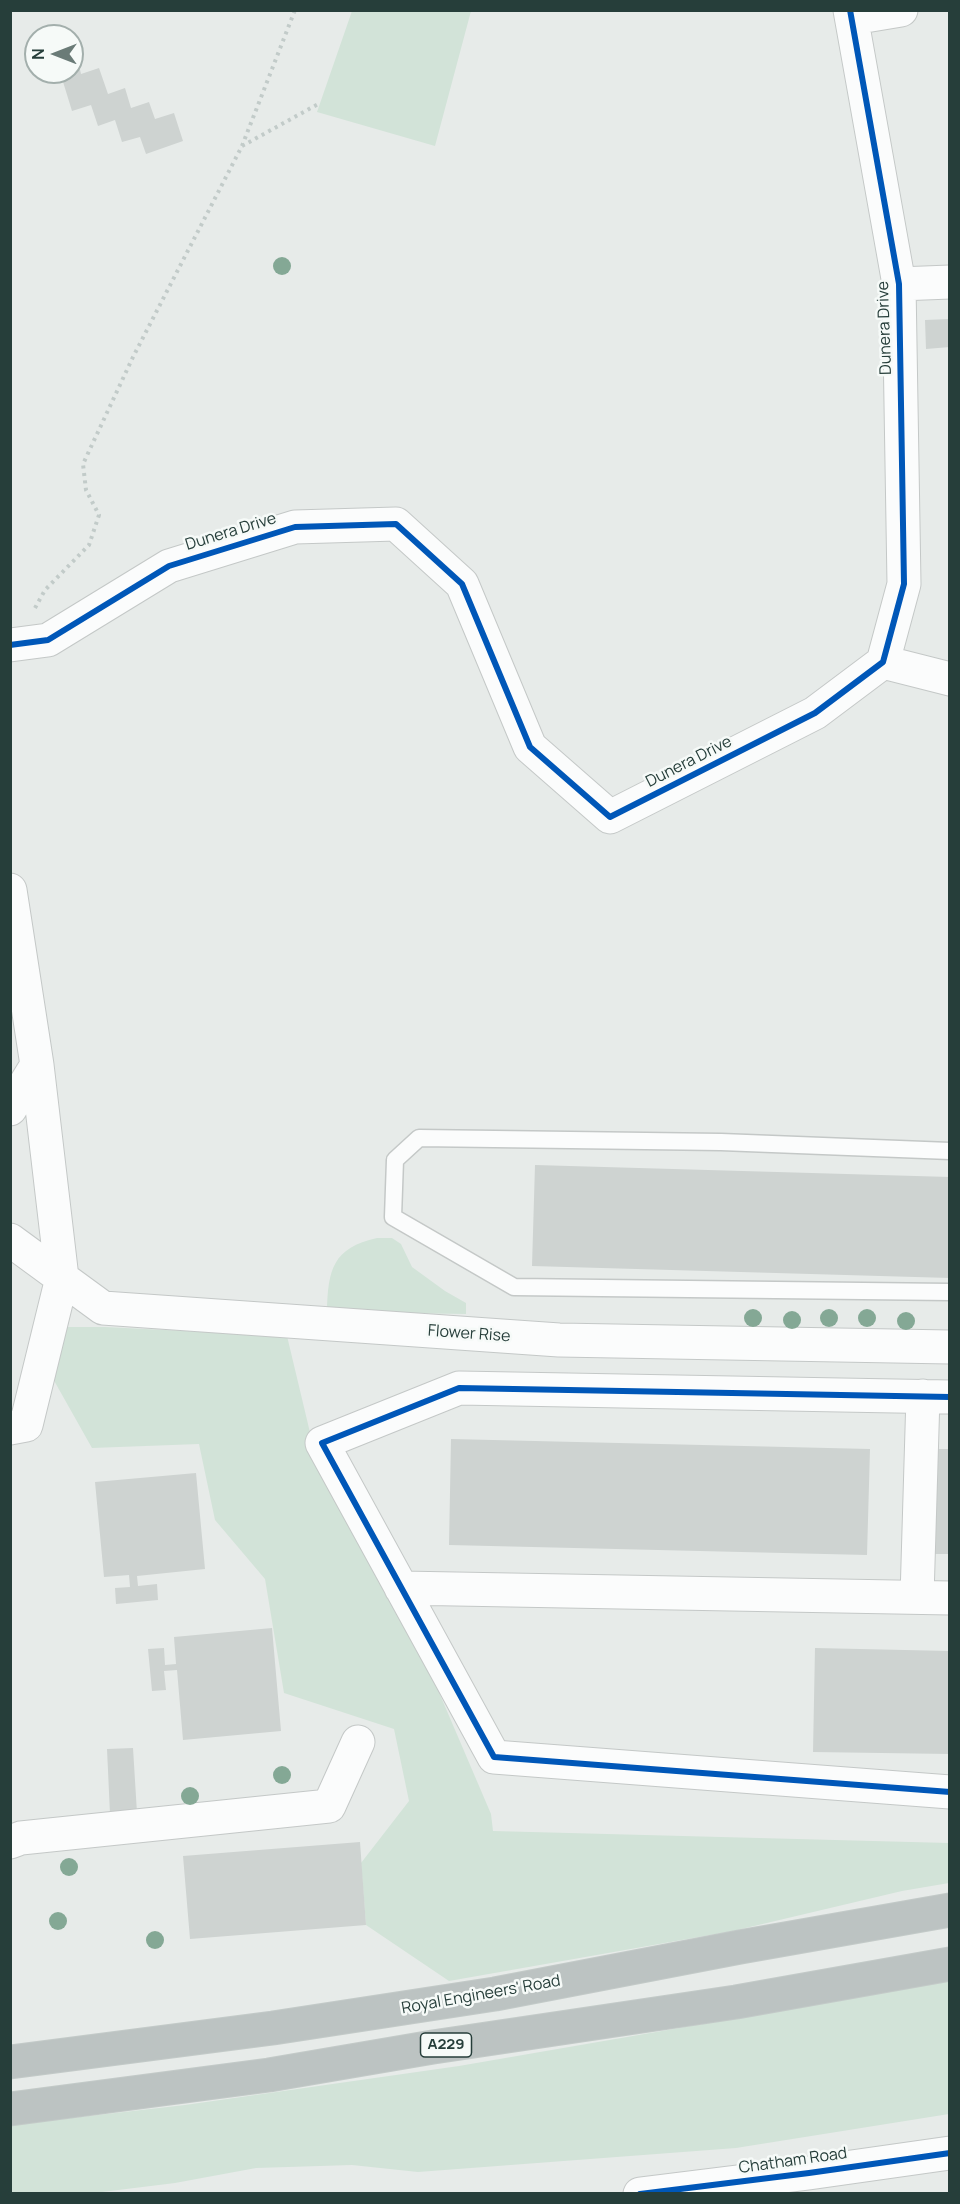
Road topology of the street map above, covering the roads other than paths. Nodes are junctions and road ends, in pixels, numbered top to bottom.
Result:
1 (901, 10) edge
2 (852, 14) edge
3 (950, 282) edge
4 (899, 284) junction
5 (16, 644) edge
6 (883, 662) junction
7 (950, 679) edge
8 (10, 890) edge
9 (37, 1065) junction
10 (10, 1109) edge
11 (950, 1151) edge
12 (10, 1240) edge
13 (62, 1278) junction
14 (950, 1292) edge
15 (950, 1347) edge
16 (936, 1396) edge
17 (10, 1428) edge
18 (401, 1588) junction
19 (916, 1598) junction
20 (950, 1598) edge
21 (358, 1742) dead end
22 (950, 1792) edge
23 (10, 1842) edge
24 (950, 1910) edge
25 (950, 1964) edge
26 (10, 2062) edge
27 (10, 2109) edge
28 (950, 2153) edge
29 (640, 2193) edge

1 - 2 street
2 - 4 street, Dunera Drive
3 - 4 street
4 - 6 street, Dunera Drive
5 - 6 street, Dunera Drive
6 - 7 street
8 - 9 street
9 - 10 street
9 - 13 street
11 - 14 lane
12 - 13 street, Flower Rise
13 - 15 street, Flower Rise
13 - 17 street
16 - 18 street
16 - 19 street
18 - 19 street
18 - 22 street
19 - 20 street
21 - 23 street
24 - 26 highway, Royal Engineers' Road
25 - 27 highway, A229
28 - 29 street, Chatham Road

